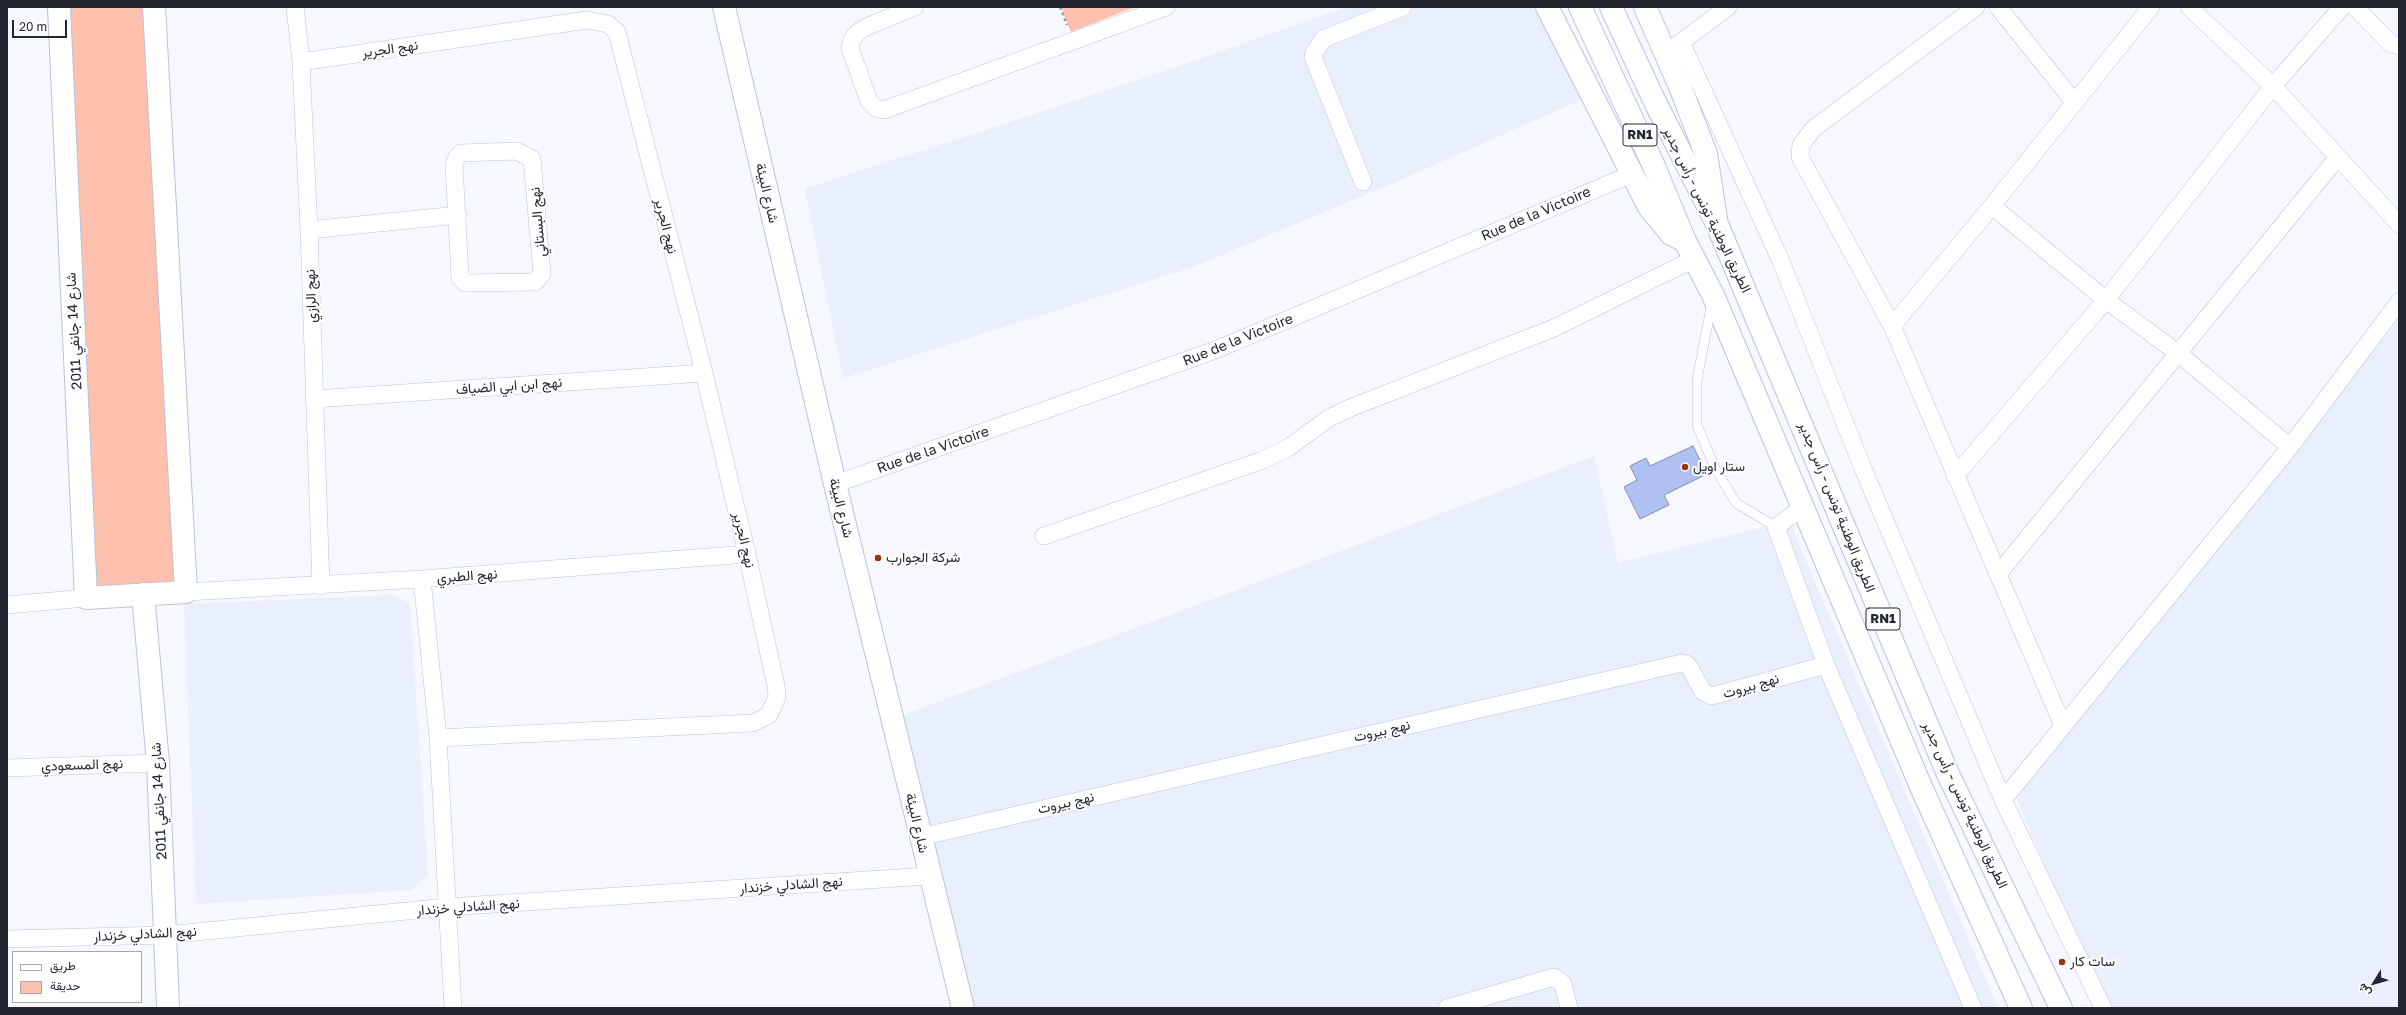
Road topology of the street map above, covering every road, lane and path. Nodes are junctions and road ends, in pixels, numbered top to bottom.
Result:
1 (59, 7) edge
2 (154, 7) edge
3 (295, 7) edge
4 (724, 7) edge
5 (915, 7) edge
6 (1166, 7) edge
7 (1403, 7) edge
8 (1547, 7) edge
9 (1580, 7) edge
10 (1645, 7) edge
11 (1728, 7) edge
12 (1976, 7) edge
13 (1998, 7) edge
14 (2151, 7) edge
15 (2189, 7) edge
16 (2342, 7) edge
17 (2355, 7) edge
18 (1613, 12) edge
19 (2399, 46) edge
20 (1674, 48) junction
21 (301, 62) junction
22 (2273, 86) junction
23 (2075, 103) junction
24 (2338, 157) junction
25 (1632, 174) junction
26 (1363, 182) dead end
27 (1992, 206) junction
28 (458, 216) junction
29 (1717, 224) junction
30 (2399, 224) edge
31 (309, 230) junction
32 (1690, 250) junction
33 (1713, 295) junction
34 (2106, 300) junction
35 (2399, 302) edge
36 (1892, 326) junction
37 (2179, 354) junction
38 (704, 373) junction
39 (314, 399) junction
40 (2290, 447) junction
41 (1955, 476) junction
42 (835, 484) junction
43 (1804, 506) junction
44 (1776, 527) junction
45 (1044, 536) dead end
46 (747, 554) junction
47 (1999, 573) junction
48 (422, 579) junction
49 (321, 586) junction
50 (186, 592) junction
51 (143, 594) junction
52 (86, 598) junction
53 (7, 605) edge
54 (1826, 665) junction
55 (2063, 726) junction
56 (438, 738) junction
57 (158, 763) junction
58 (7, 768) edge
59 (2003, 800) junction
60 (920, 837) junction
61 (929, 876) junction
62 (447, 907) junction
63 (166, 935) junction
64 (7, 939) edge
65 (168, 1008) edge
66 (452, 1008) edge
67 (963, 1008) edge
68 (1447, 1008) edge
69 (1569, 1008) edge
70 (1973, 1008) edge
71 (2021, 1008) edge
72 (2060, 1008) edge
73 (2103, 1008) edge

1 - 52 main road, شارع 14 جانفي 2011
2 - 50 main road
3 - 21 street, نهج الرازي
4 - 42 main road, شارع البيئة
5 - 6 street
7 - 26 street
8 - 25 main road
9 - 32 main road, الطريق الوطنية تونس - رأس جدير / RN1
10 - 20 main road
11 - 20 street
12 - 36 street
13 - 23 street
14 - 23 street
15 - 22 street
16 - 22 street
17 - 19 street
18 - 29 main road, الطريق الوطنية تونس - رأس جدير / RN1
20 - 29 main road
20 - 59 street
21 - 31 street, نهج الرازي
21 - 38 street, نهج الجرير
22 - 24 street
22 - 34 street
23 - 27 street
24 - 30 street
24 - 37 street
25 - 32 main road
25 - 42 street, Rue de la Victoire
27 - 34 street
27 - 36 street
28 - 28 street, نهج البستاني
28 - 31 street
29 - 72 main road, الطريق الوطنية تونس - رأس جدير / RN1
31 - 39 street, نهج الرازي
32 - 33 main road, الطريق الوطنية تونس - رأس جدير / RN1
32 - 45 street
33 - 43 main road, الطريق الوطنية تونس - رأس جدير / RN1
33 - 44 lane
34 - 37 street
34 - 41 street
35 - 40 street
36 - 41 street
37 - 40 street
37 - 47 street
38 - 39 street, نهج ابن ابي الضياف
38 - 46 street, نهج الجرير
39 - 49 street, نهج الرازي
40 - 55 street
41 - 47 street
42 - 60 main road, شارع البيئة
43 - 44 street
43 - 71 main road, الطريق الوطنية تونس - رأس جدير / RN1
44 - 54 street
46 - 48 street, نهج الطبري
46 - 56 street, نهج الجرير
47 - 55 street
48 - 49 street, نهج الطبري
48 - 56 street
49 - 50 street, نهج الطبري
50 - 51 main road
51 - 52 main road
51 - 57 main road, شارع 14 جانفي 2011
52 - 53 street
54 - 60 street, نهج بيروت
54 - 70 street
55 - 59 street
56 - 62 street
57 - 58 street, نهج المسعودي
57 - 63 main road, شارع 14 جانفي 2011
59 - 73 street
60 - 61 main road, شارع البيئة
61 - 62 street, نهج الشادلي خزندار
61 - 67 main road, شارع البيئة
62 - 63 street, نهج الشادلي خزندار
62 - 66 street
63 - 64 street, نهج الشادلي خزندار
63 - 65 main road, شارع 14 جانفي 2011
68 - 69 street

